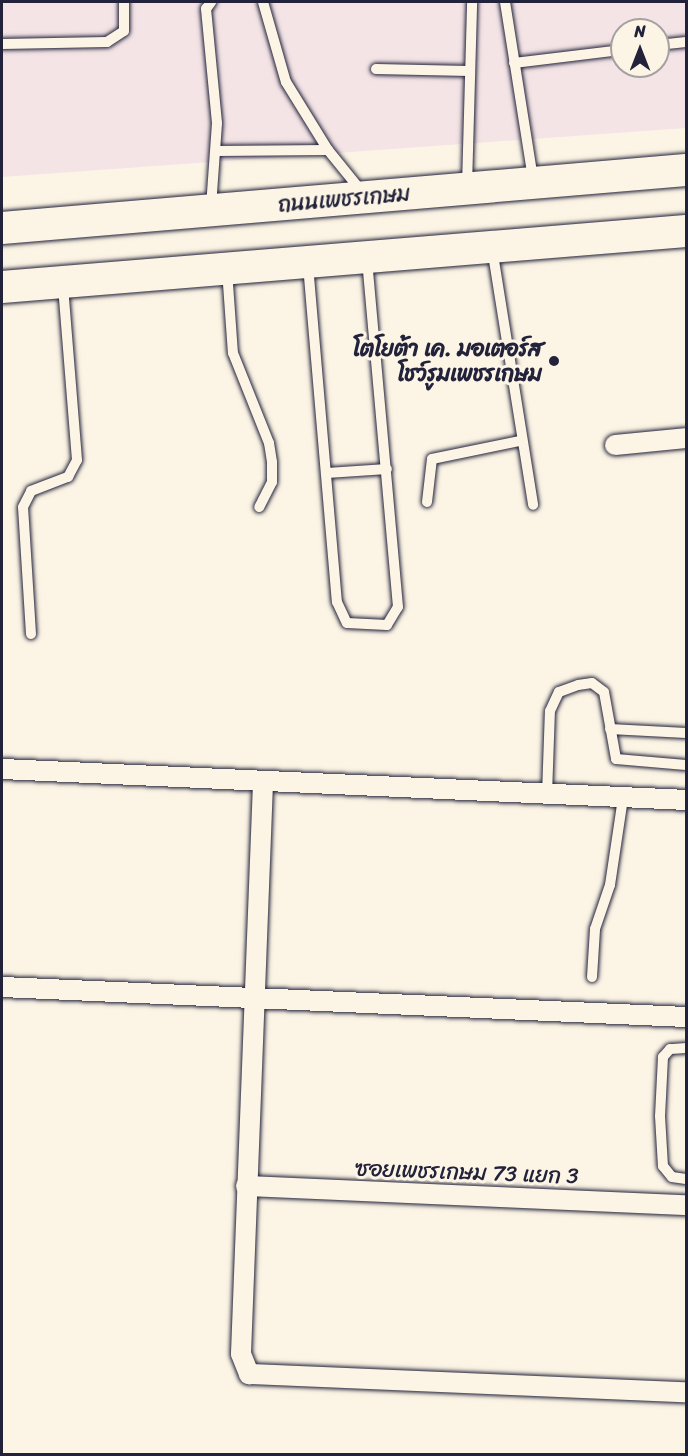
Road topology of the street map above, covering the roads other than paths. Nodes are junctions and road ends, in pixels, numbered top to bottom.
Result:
1 (124, 2) edge
2 (211, 2) edge
3 (262, 2) edge
4 (472, 2) edge
5 (504, 2) edge
6 (687, 42) edge
7 (2, 44) edge
8 (670, 44) edge
9 (610, 51) edge
10 (514, 63) junction
11 (376, 69) dead end
12 (469, 71) junction
13 (328, 150) junction
14 (216, 152) junction
15 (687, 170) edge
16 (534, 183) junction
17 (467, 189) junction
18 (366, 197) junction
19 (211, 211) junction
20 (2, 228) edge
21 (687, 231) edge
22 (491, 247) junction
23 (366, 256) junction
24 (308, 262) junction
25 (227, 266) junction
26 (63, 282) junction
27 (2, 287) edge
28 (687, 438) edge
29 (520, 441) junction
30 (615, 445) dead end
31 (387, 469) junction
32 (327, 473) junction
33 (427, 502) dead end
34 (533, 505) dead end
35 (259, 507) dead end
36 (31, 634) dead end
37 (610, 729) junction
38 (687, 733) edge
39 (687, 765) edge
40 (2, 769) edge
41 (263, 783) junction
42 (547, 795) junction
43 (623, 798) junction
44 (687, 800) edge
45 (592, 977) dead end
46 (2, 987) edge
47 (254, 998) junction
48 (687, 1017) edge
49 (687, 1048) edge
50 (687, 1179) edge
51 (246, 1186) junction
52 (687, 1205) edge
53 (687, 1392) edge

1 - 7 lane
2 - 14 lane
3 - 13 lane
4 - 12 lane
5 - 10 lane
6 - 8 lane
9 - 10 lane
10 - 16 lane
11 - 12 lane
12 - 17 lane
13 - 14 lane
13 - 18 lane
14 - 19 lane
15 - 16 main road, ถนนเพชรเกษม
16 - 17 main road, ถนนเพชรเกษม
17 - 18 main road, ถนนเพชรเกษม
18 - 19 main road, ถนนเพชรเกษม
19 - 20 main road, ถนนเพชรเกษม
21 - 22 main road
22 - 23 main road
22 - 29 lane
23 - 24 main road
23 - 31 lane
24 - 25 main road
24 - 32 lane
25 - 26 main road
25 - 35 lane
26 - 27 main road
26 - 36 lane
28 - 30 street
29 - 33 lane
29 - 34 lane
31 - 32 lane
31 - 32 lane
37 - 38 lane
37 - 39 lane
37 - 42 lane
40 - 41 street
41 - 42 street
41 - 47 street
42 - 43 street
43 - 44 street
43 - 45 lane
46 - 47 street
47 - 48 street
47 - 51 street
49 - 50 lane
51 - 52 street, ซอยเพชรเกษม 73 แยก 3
51 - 53 street

